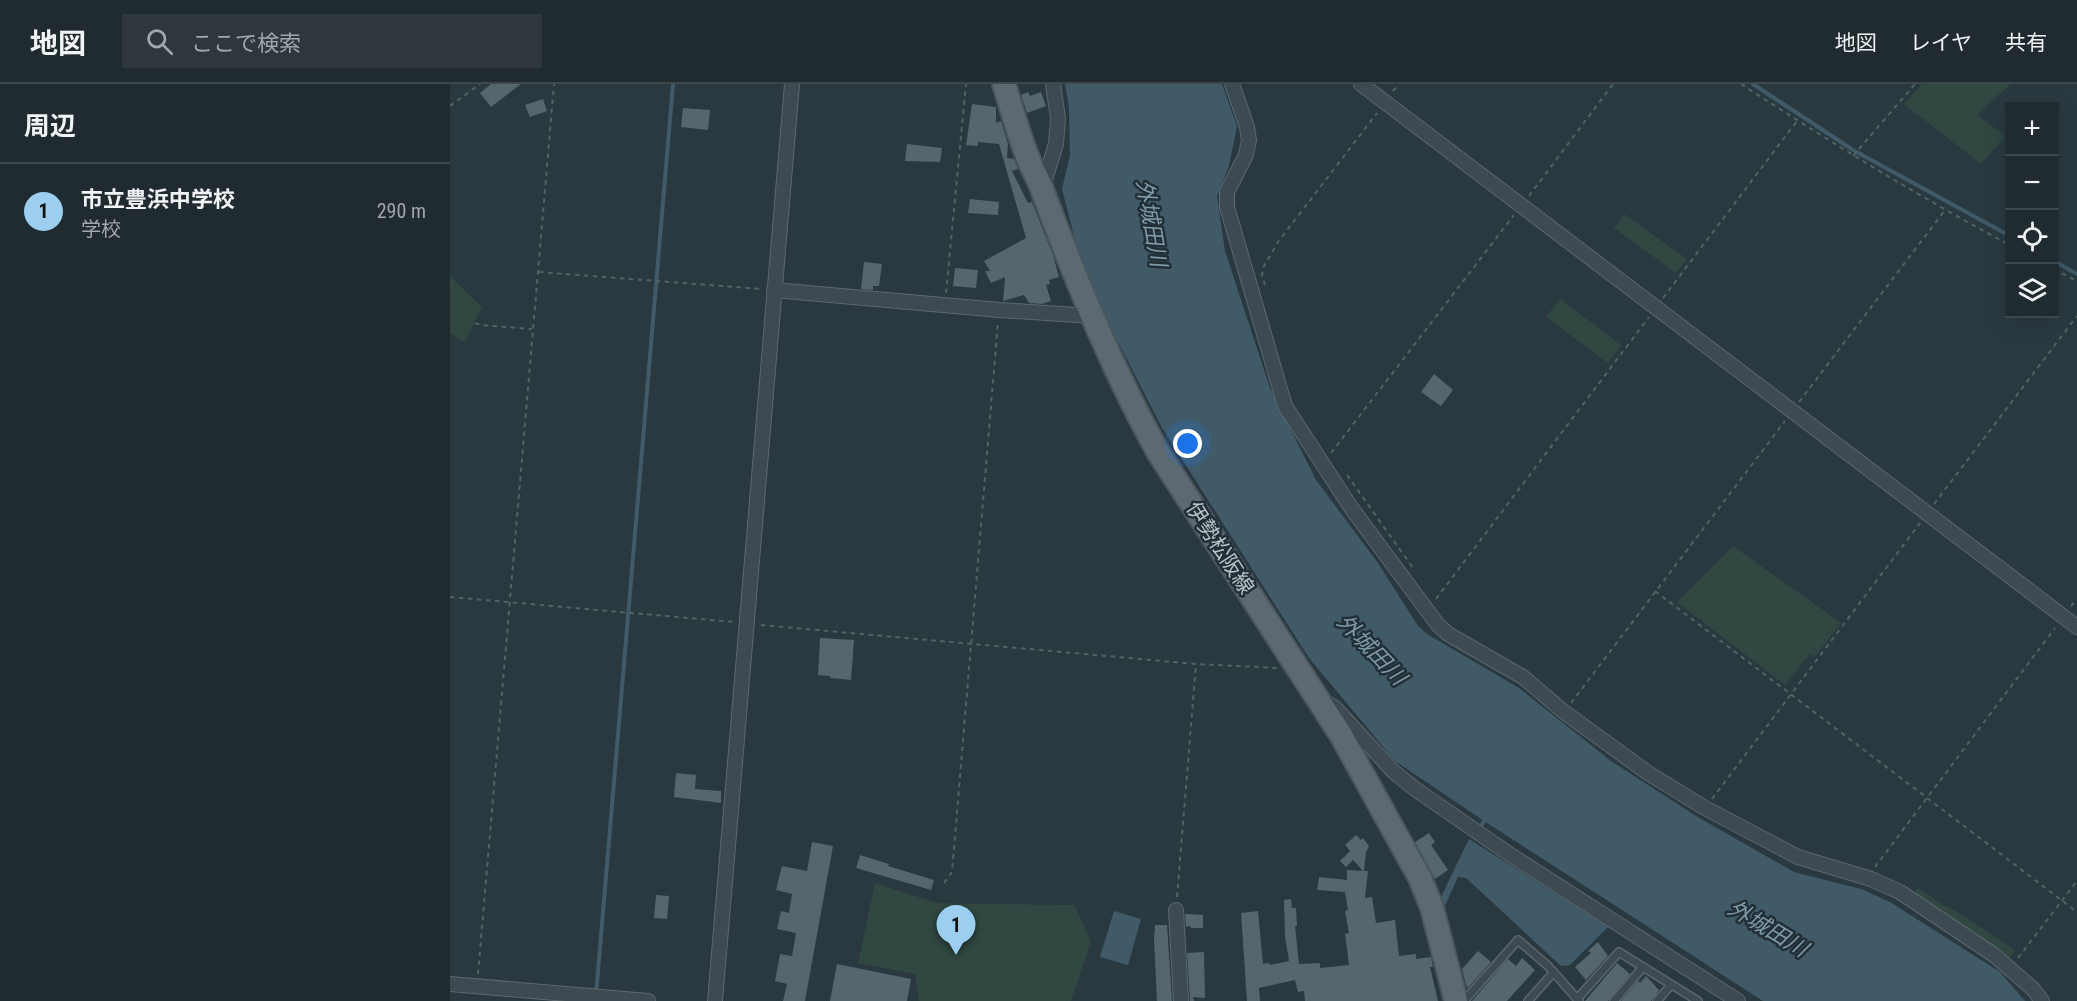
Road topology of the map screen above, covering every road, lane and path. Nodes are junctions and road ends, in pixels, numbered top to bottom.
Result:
1 (480, 84) edge
2 (554, 84) edge
3 (792, 84) edge
4 (966, 84) edge
5 (1004, 84) edge
6 (1053, 84) edge
7 (1232, 84) edge
8 (1361, 84) edge
9 (1613, 84) edge
10 (1741, 84) edge
11 (1915, 84) edge
12 (1385, 102) junction
13 (450, 106) edge
14 (1797, 120) junction
15 (1853, 155) junction
16 (1042, 189) junction
17 (1522, 206) junction
18 (1944, 210) junction
19 (2005, 242) edge
20 (2059, 271) edge
21 (539, 272) junction
22 (2077, 281) edge
23 (1265, 286) dead end
24 (774, 290) junction
25 (945, 305) junction
26 (1656, 307) junction
27 (999, 310) junction
28 (1092, 316) junction
29 (2077, 316) edge
30 (475, 323) dead end
31 (532, 329) junction
32 (1793, 411) junction
33 (1331, 453) dead end
34 (1345, 473) dead end
35 (1928, 514) junction
36 (1415, 570) dead end
37 (1655, 591) junction
38 (450, 597) edge
39 (1436, 599) dead end
40 (2077, 599) edge
41 (511, 602) junction
42 (2064, 616) junction
43 (746, 624) junction
44 (2077, 627) edge
45 (970, 643) junction
46 (1196, 664) junction
47 (1298, 669) junction
48 (1791, 694) junction
49 (1317, 698) junction
50 (1564, 712) junction
51 (1926, 798) junction
52 (1705, 808) junction
53 (1871, 879) junction
54 (2077, 881) edge
55 (944, 883) dead end
56 (2062, 901) junction
57 (1176, 910) joint
58 (2077, 912) edge
59 (1643, 967) junction
60 (2011, 968) junction
61 (1553, 973) junction
62 (450, 984) edge
63 (1671, 984) junction
64 (477, 986) junction
65 (1578, 1000) edge
66 (648, 1001) edge
67 (715, 1001) edge
68 (1181, 1001) edge
69 (1456, 1001) edge
70 (1464, 1001) edge
71 (1528, 1001) edge
72 (1614, 1001) edge
73 (1657, 1001) edge
74 (1698, 1001) edge
75 (1738, 1001) edge
76 (2042, 1001) edge

1 - 13 path
2 - 21 path
3 - 24 street
4 - 25 path
5 - 16 main road, 伊勢松阪線
6 - 16 street
7 - 50 street
8 - 12 street
9 - 17 path
10 - 14 path
11 - 15 path
12 - 17 street
12 - 23 path
14 - 15 path
14 - 26 path
15 - 18 path
16 - 28 main road, 伊勢松阪線
17 - 26 street
17 - 33 path
18 - 19 path
18 - 32 path
20 - 22 path
21 - 24 path
21 - 31 path
24 - 25 street
24 - 43 street
25 - 27 street
26 - 32 street
26 - 39 path
27 - 28 street
27 - 45 path
28 - 47 main road, 伊勢松阪線
29 - 35 path
30 - 31 path
31 - 41 path
32 - 35 street
32 - 37 path
34 - 36 path
35 - 42 street
35 - 48 path
37 - 48 path
37 - 50 path
38 - 41 path
40 - 42 path
41 - 43 path
41 - 64 path
42 - 44 street
42 - 51 path
43 - 45 path
43 - 67 street
45 - 46 path
45 - 55 path
46 - 47 path
46 - 57 path
47 - 49 main road, 伊勢松阪線
48 - 51 path
48 - 52 path
49 - 69 main road, 伊勢松阪線
49 - 75 street
50 - 52 street
51 - 53 path
51 - 56 path
52 - 53 street
53 - 60 street
54 - 56 path
56 - 58 path
56 - 60 path
57 - 68 street
59 - 63 lane
59 - 65 lane
59 - 72 lane
60 - 76 street
61 - 65 lane
61 - 70 lane
61 - 71 lane
62 - 64 street
63 - 73 lane
63 - 74 lane
64 - 66 street

